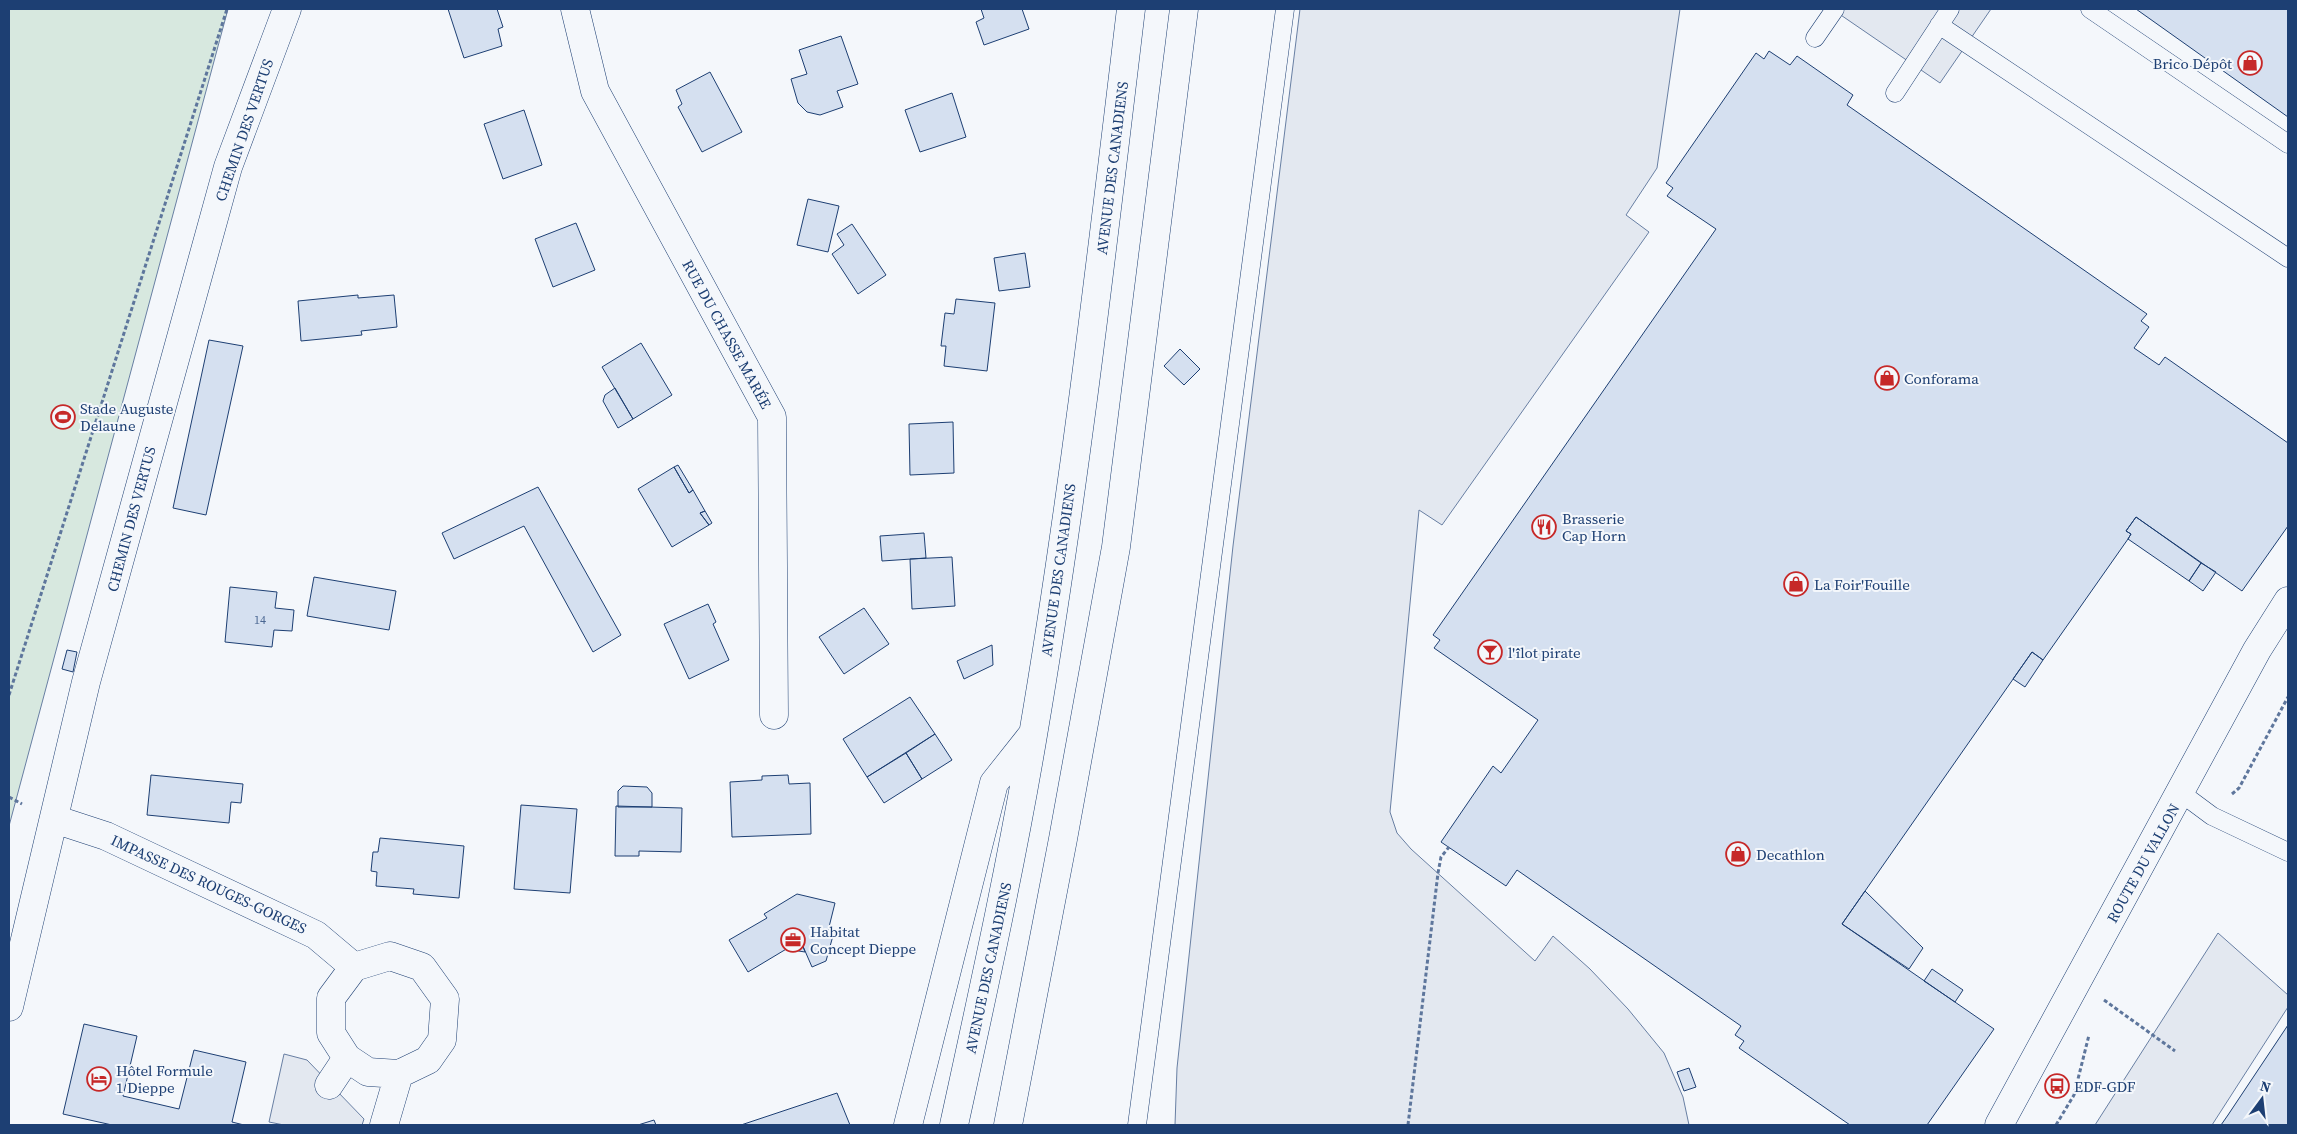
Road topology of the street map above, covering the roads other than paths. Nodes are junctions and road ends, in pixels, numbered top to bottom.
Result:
1 (287, 9) edge
2 (575, 9) edge
3 (1131, 9) edge
4 (1184, 9) edge
5 (1285, 9) edge
6 (1835, 9) edge
7 (1950, 9) edge
8 (2090, 9) edge
9 (1939, 25) junction
10 (1815, 38) dead end
11 (1895, 94) dead end
12 (2288, 144) edge
13 (2288, 258) edge
14 (2288, 601) edge
15 (774, 715) dead end
16 (1033, 734) junction
17 (2181, 793) junction
18 (54, 819) junction
19 (2288, 852) edge
20 (354, 967) junction
21 (9, 1007) edge
22 (347, 1058) junction
23 (399, 1074) junction
24 (330, 1085) dead end
25 (384, 1125) edge
26 (908, 1125) edge
27 (954, 1125) edge
28 (1008, 1125) edge
29 (1137, 1125) edge
30 (1998, 1125) edge

1 - 18 street, CHEMIN DES VERTUS
2 - 15 street, RUE DU CHASSE MARÉE
3 - 16 street, AVENUE DES CANADIENS
4 - 28 street
5 - 29 lane
6 - 10 lane
7 - 9 lane
8 - 12 lane
9 - 11 lane
9 - 13 lane
14 - 17 street, ROUTE DU VALLON
16 - 26 street
16 - 27 street, AVENUE DES CANADIENS
17 - 19 lane
17 - 30 street, ROUTE DU VALLON
18 - 20 street, IMPASSE DES ROUGES-GORGES
18 - 21 street, CHEMIN DES VERTUS
20 - 22 street
20 - 23 street
22 - 23 street
22 - 24 street
23 - 25 street

